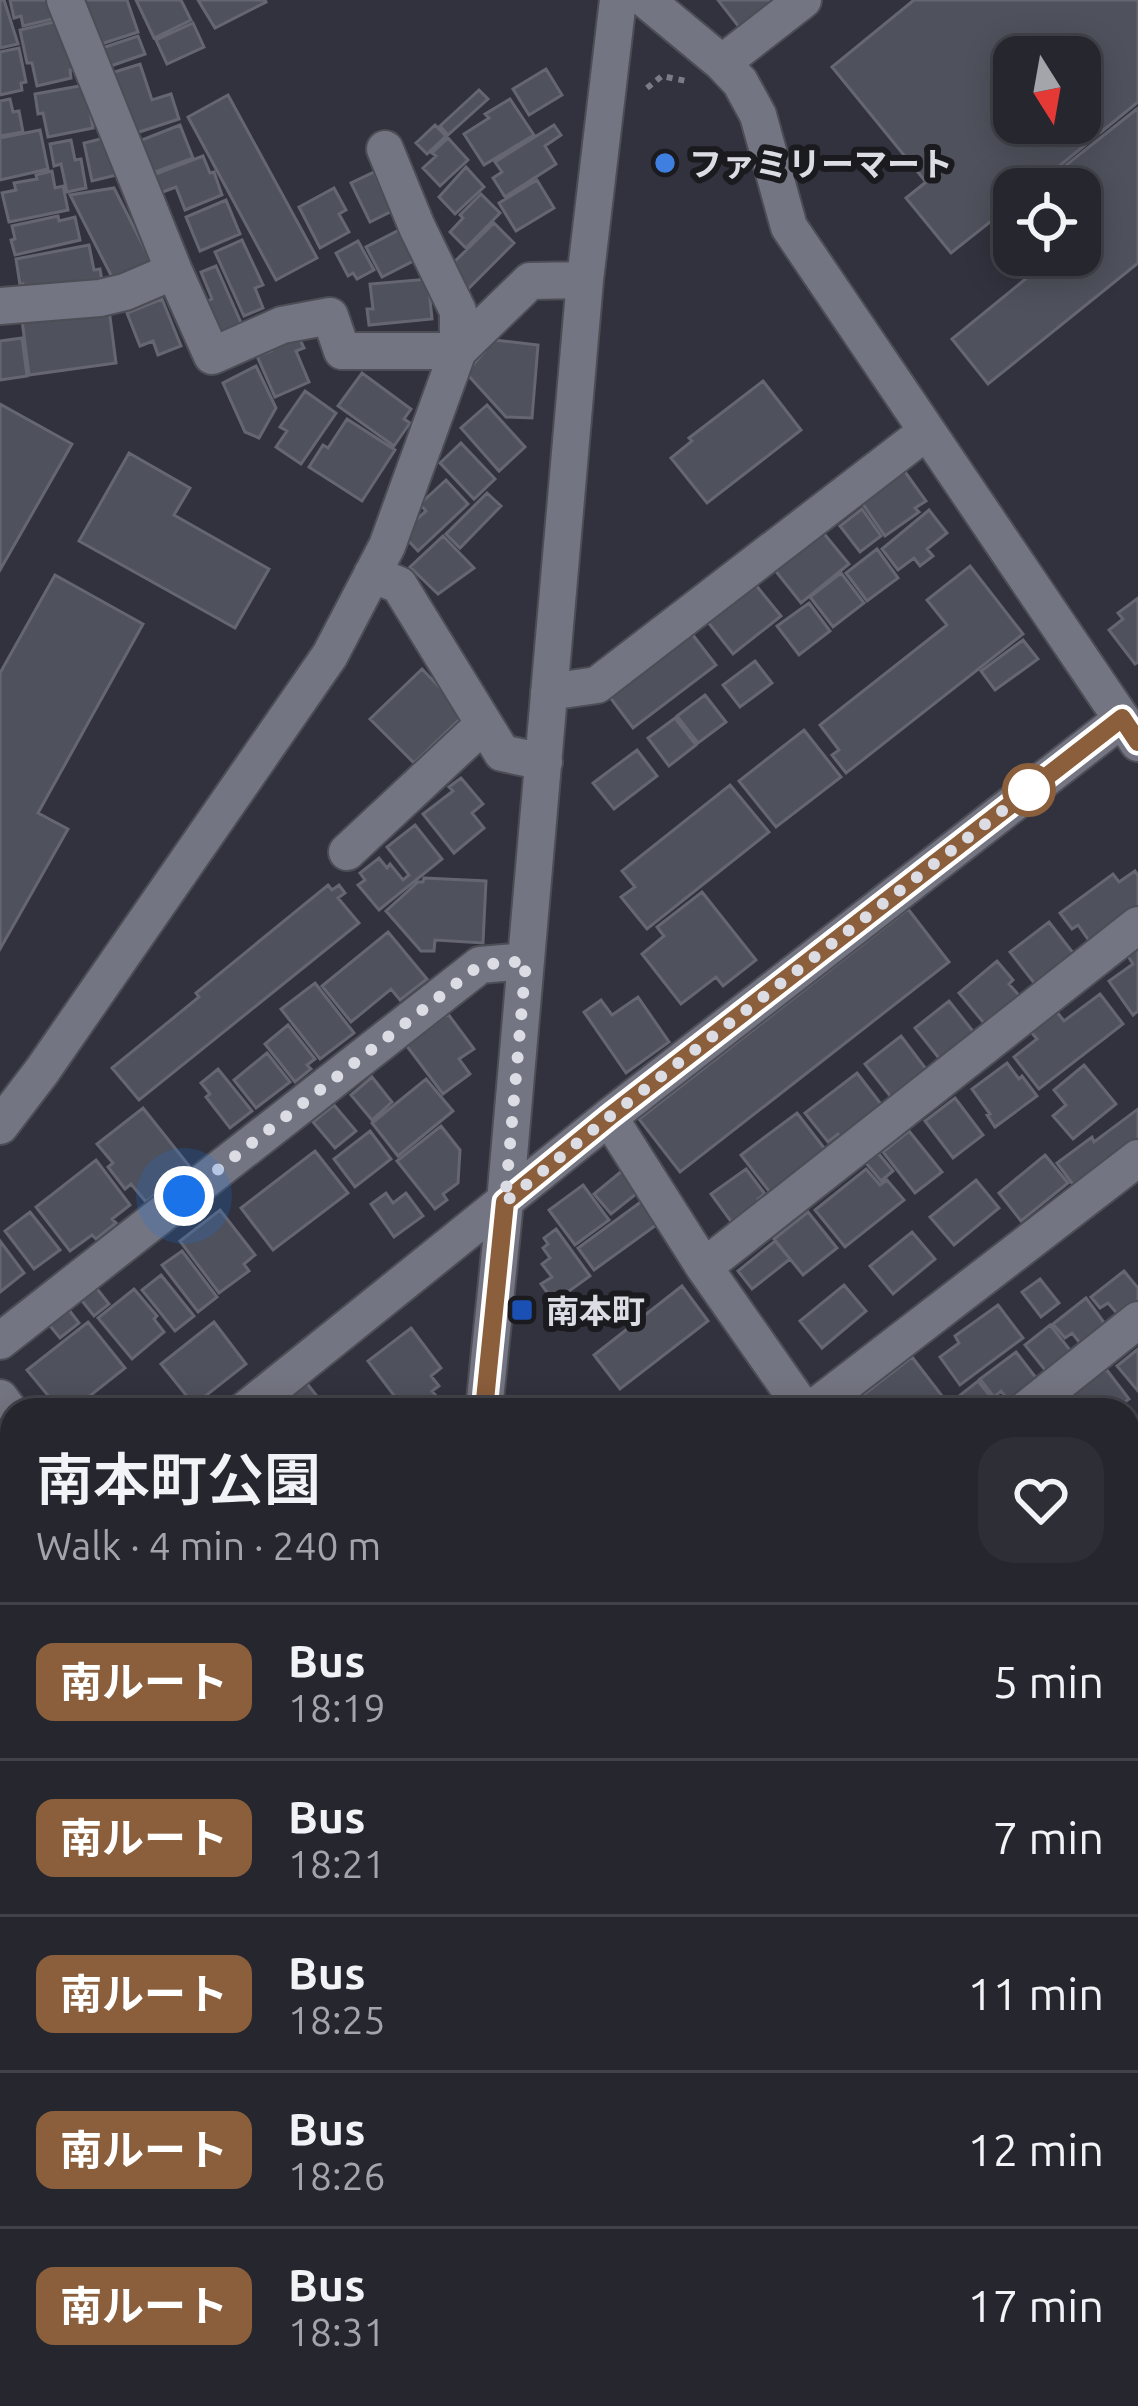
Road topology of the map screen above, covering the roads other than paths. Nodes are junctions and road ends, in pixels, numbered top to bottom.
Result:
1 (65, 0) edge
2 (617, 0) edge
3 (646, 0) edge
4 (803, 0) edge
5 (713, 74) junction
6 (385, 148) dead end
7 (174, 271) junction
8 (585, 280) junction
9 (0, 306) edge
10 (458, 351) junction
11 (926, 432) junction
12 (372, 574) junction
13 (549, 692) junction
14 (1127, 712) edge
15 (484, 724) junction
16 (544, 762) junction
17 (347, 852) dead end
18 (1138, 925) edge
19 (526, 961) junction
20 (609, 1117) junction
21 (0, 1126) edge
22 (1138, 1158) edge
23 (505, 1202) junction
24 (704, 1267) junction
25 (1138, 1320) edge
26 (0, 1341) edge
27 (260, 1398) edge
28 (485, 1398) edge
29 (798, 1398) edge
30 (823, 1398) edge
31 (1040, 1398) edge

1 - 7 street
2 - 8 street
3 - 5 street
4 - 5 street
5 - 11 street
6 - 10 street
7 - 9 street
7 - 10 street
8 - 10 street
8 - 13 street
10 - 12 street
11 - 13 street
11 - 14 street
12 - 15 street
12 - 21 street
13 - 16 street
14 - 20 street
15 - 16 street
15 - 17 street
16 - 19 street
18 - 24 street
19 - 23 street
19 - 26 street
20 - 23 street
20 - 24 street
22 - 30 street
23 - 27 street
23 - 28 street
24 - 29 street
25 - 31 street

